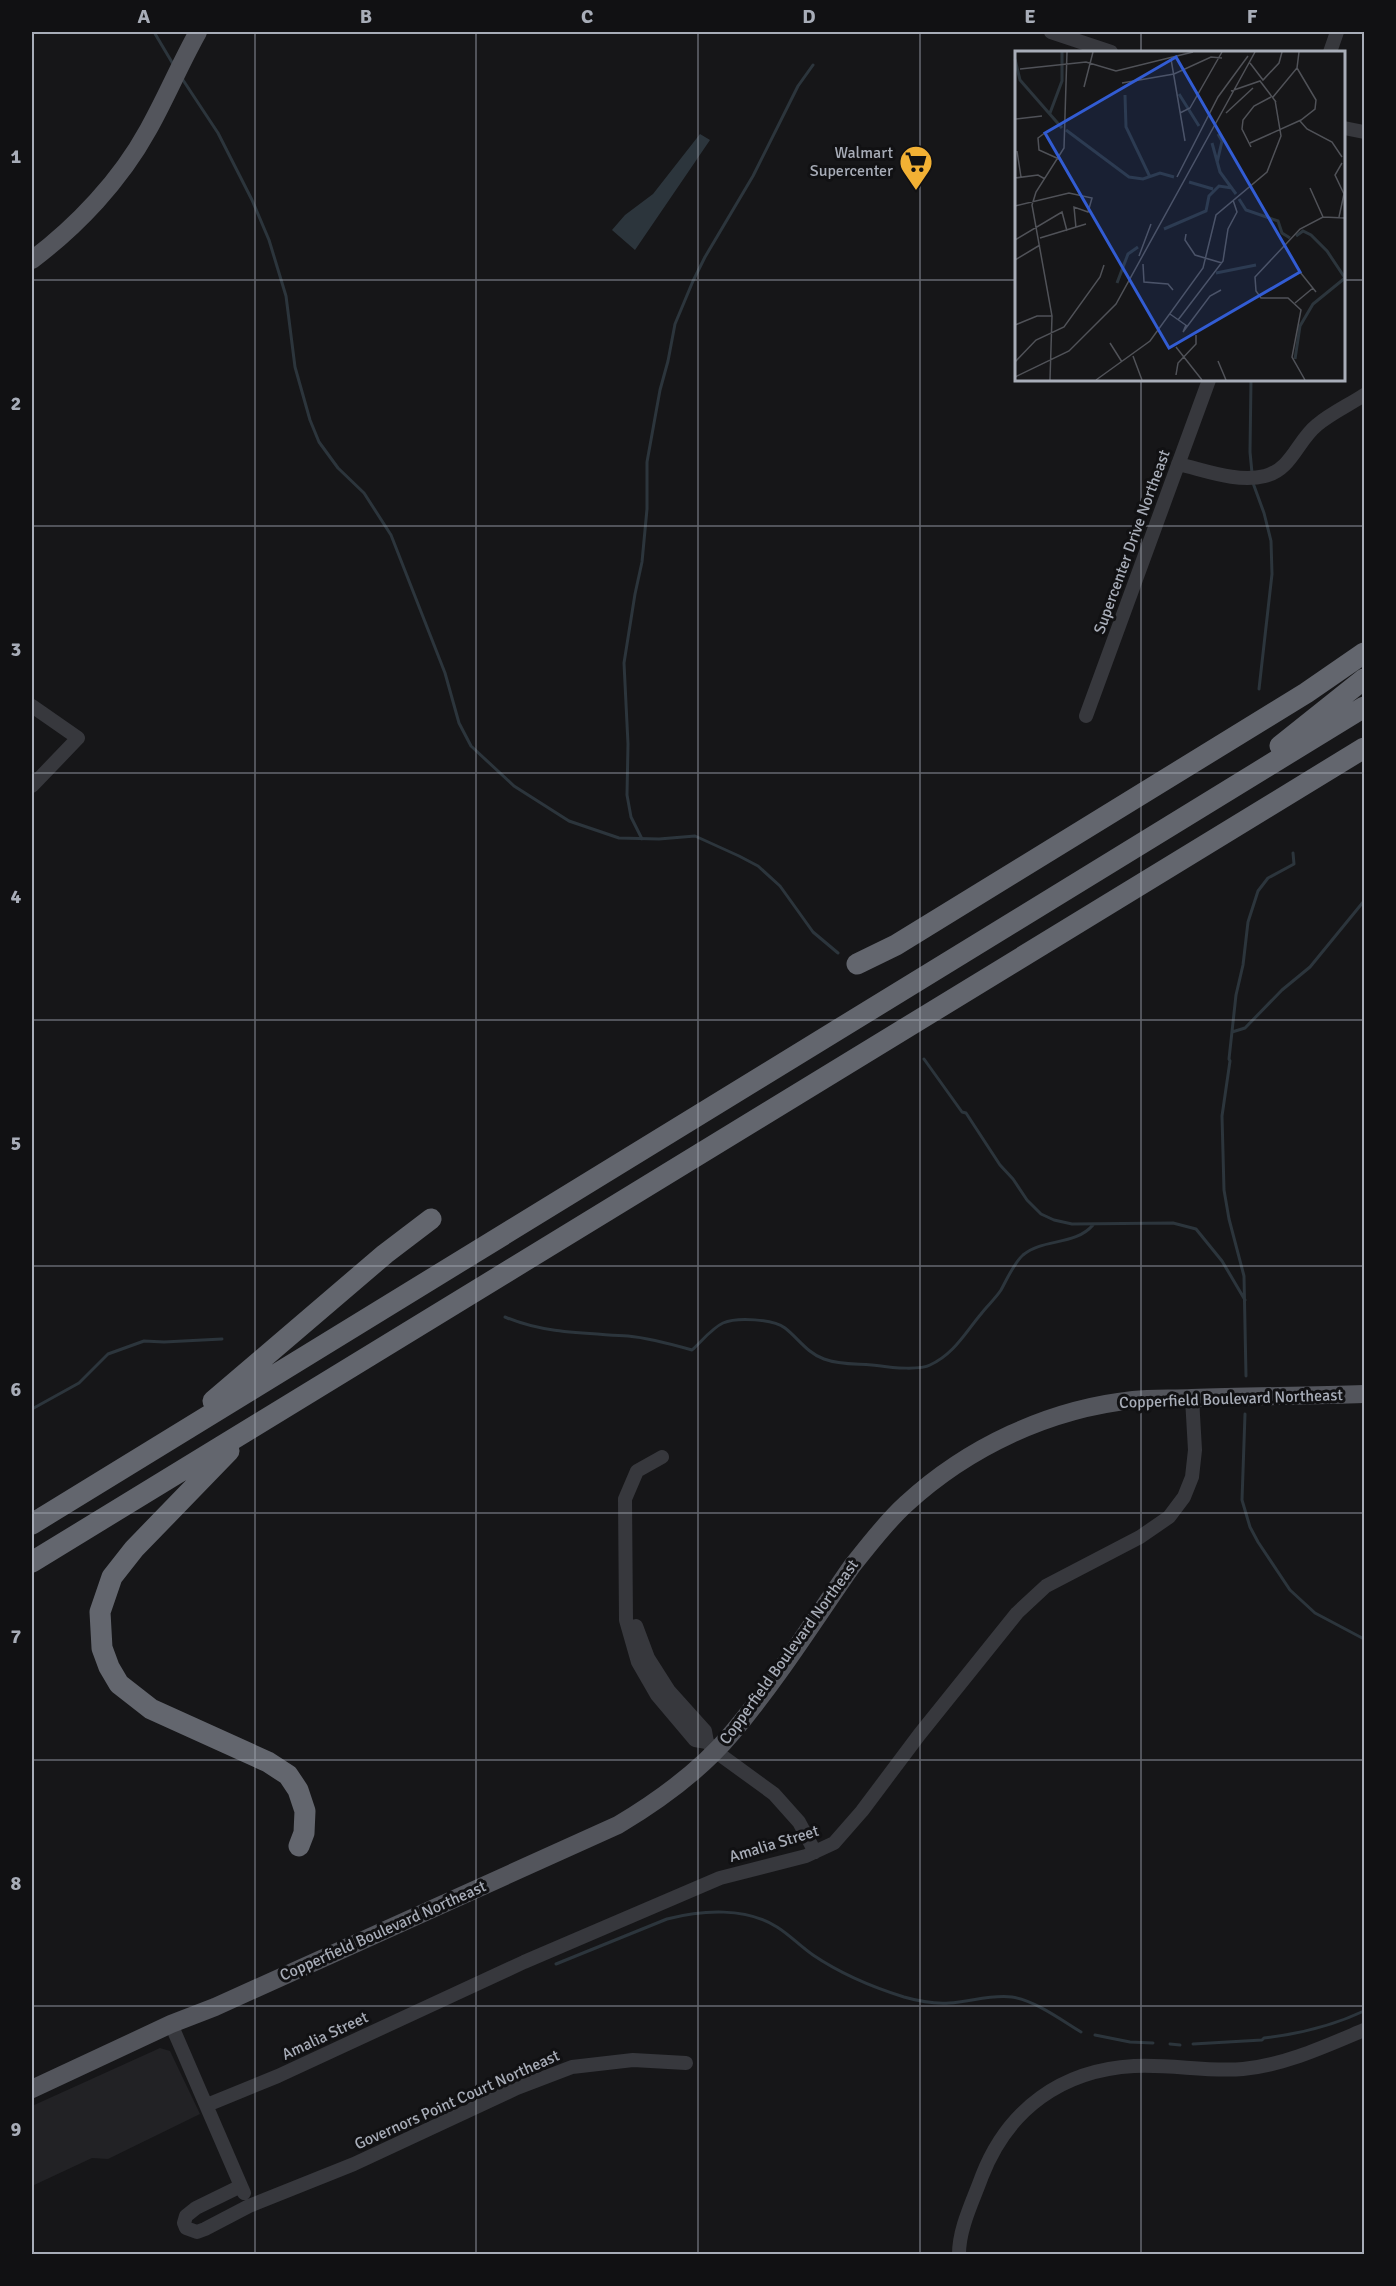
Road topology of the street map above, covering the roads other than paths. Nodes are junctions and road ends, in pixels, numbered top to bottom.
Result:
1 (198, 32) edge
2 (1051, 32) edge
3 (1337, 32) edge
4 (1109, 51) edge
5 (1330, 51) edge
6 (1345, 128) edge
7 (1365, 132) edge
8 (32, 260) edge
9 (1209, 381) edge
10 (1365, 395) edge
11 (1178, 464) junction
12 (1365, 653) edge
13 (1365, 679) edge
14 (32, 706) edge
15 (1365, 707) edge
16 (1086, 716) dead end
17 (1365, 748) edge
18 (1365, 758) edge
19 (1306, 784) junction
20 (32, 786) edge
21 (1211, 800) junction
22 (856, 964) dead end
23 (431, 1219) dead end
24 (1365, 1394) edge
25 (1192, 1398) junction
26 (253, 1426) junction
27 (164, 1443) junction
28 (662, 1457) dead end
29 (32, 1524) edge
30 (32, 1562) edge
31 (711, 1747) junction
32 (299, 1846) dead end
33 (815, 1852) junction
34 (171, 2024) junction
35 (1365, 2030) edge
36 (686, 2063) dead end
37 (32, 2089) edge
38 (207, 2105) junction
39 (241, 2186) junction
40 (249, 2206) junction
41 (959, 2254) edge

1 - 8 main road
2 - 4 street
3 - 5 street
6 - 7 street
9 - 11 street, Supercenter Drive Northeast
10 - 11 street
11 - 16 street, Supercenter Drive Northeast
12 - 22 highway
13 - 21 highway
14 - 20 street
15 - 21 highway
17 - 19 highway
18 - 19 highway
19 - 26 highway
21 - 27 highway
23 - 27 highway
24 - 25 main road, Copperfield Boulevard Northeast
25 - 31 main road, Copperfield Boulevard Northeast
25 - 33 street, Amalia Street
26 - 30 highway
26 - 32 highway
27 - 29 highway
28 - 31 street
31 - 33 street
31 - 34 main road, Copperfield Boulevard Northeast
33 - 38 street, Amalia Street
34 - 37 main road, Copperfield Boulevard Northeast
34 - 38 street
35 - 41 street
36 - 40 street, Governors Point Court Northeast
38 - 39 street
39 - 40 street
39 - 40 street, Governors Point Court Northeast

